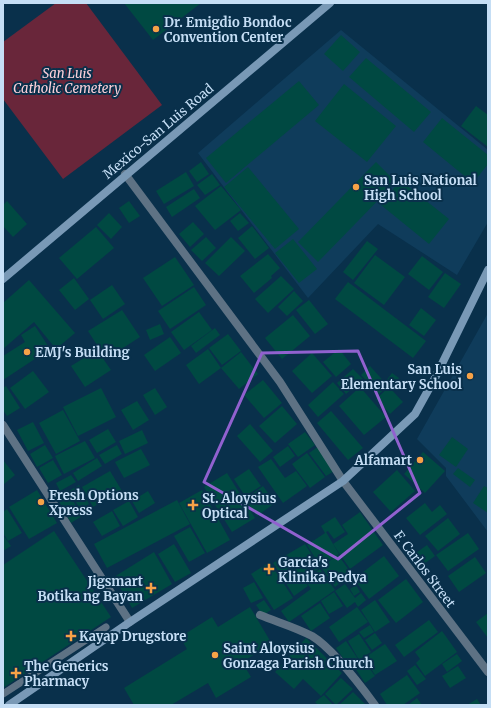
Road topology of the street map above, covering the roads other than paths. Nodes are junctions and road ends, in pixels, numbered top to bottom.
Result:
1 (330, 3) edge
2 (125, 174) junction
3 (488, 270) edge
4 (3, 279) edge
5 (3, 425) edge
6 (343, 481) junction
7 (260, 615) dead end
8 (130, 622) junction
9 (106, 627) dead end
10 (65, 656) junction
11 (70, 663) junction
12 (488, 672) edge
13 (16, 686) junction
14 (3, 694) edge
15 (22, 696) junction
16 (9, 705) edge
17 (375, 705) edge

1 - 2 main road, Mexico-San Luis Road
2 - 4 main road, Mexico-San Luis Road
2 - 6 street, F. Carlos Street
3 - 6 main road
5 - 8 street
6 - 8 main road
6 - 12 street, F. Carlos Street
7 - 17 street
8 - 11 main road
9 - 10 lane
10 - 11 lane
10 - 13 lane
11 - 15 main road
13 - 14 lane
13 - 15 lane
15 - 16 main road

